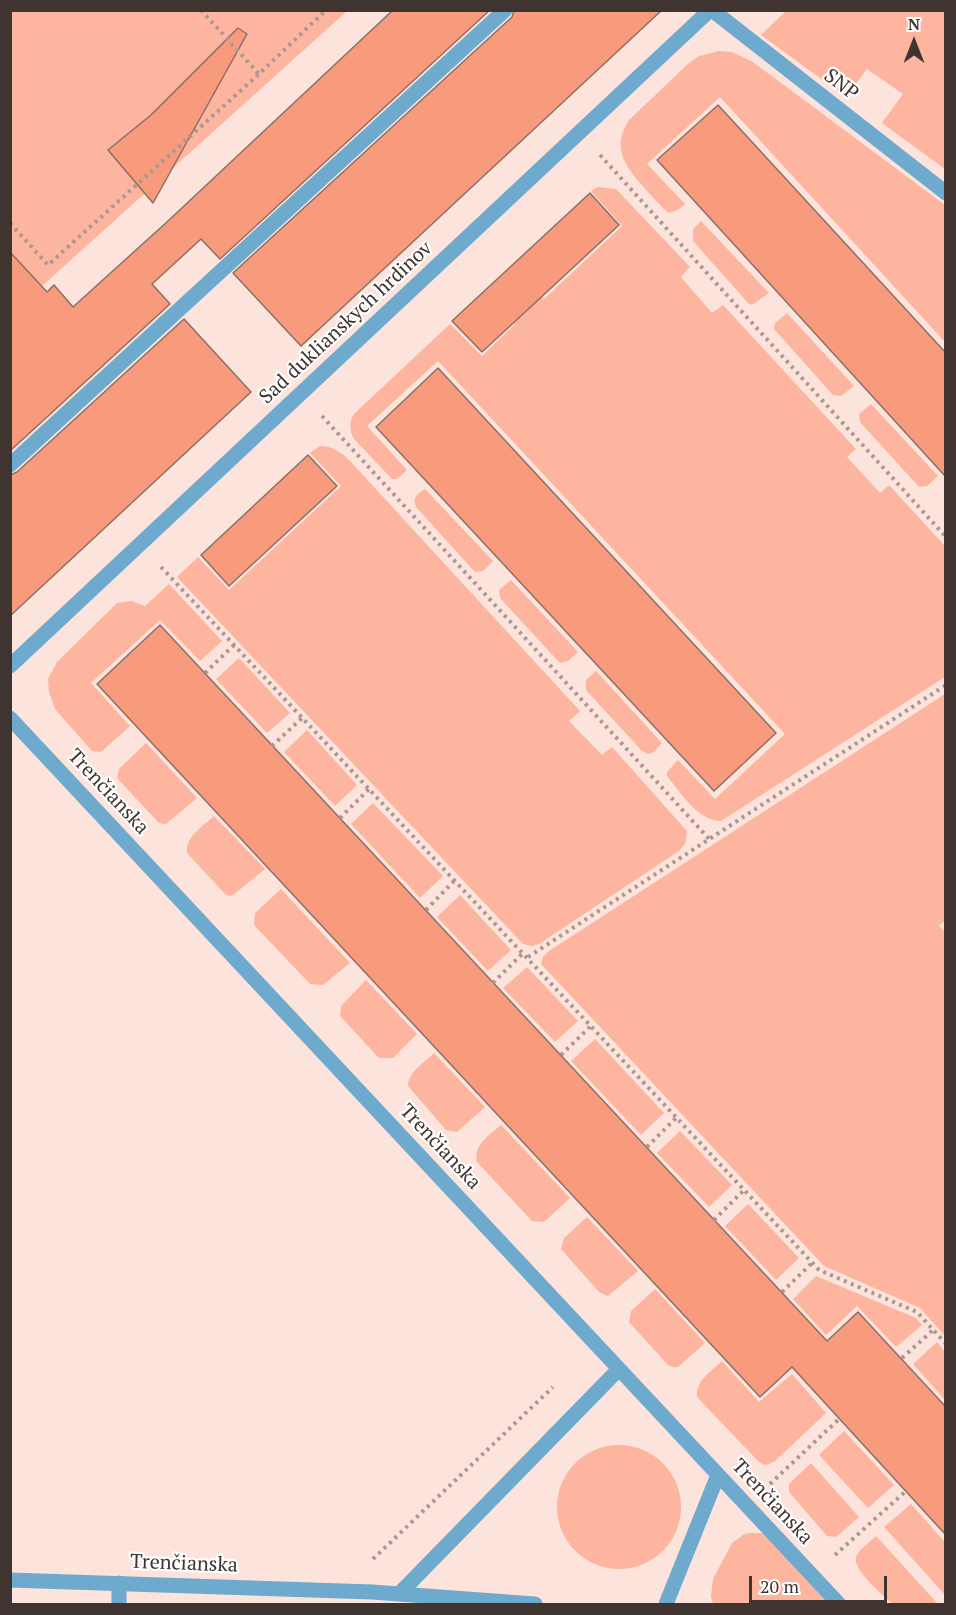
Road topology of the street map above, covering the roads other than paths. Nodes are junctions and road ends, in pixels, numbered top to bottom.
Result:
1 (505, 10) edge
2 (711, 10) edge
3 (945, 193) edge
4 (10, 465) edge
5 (10, 666) edge
6 (10, 718) edge
7 (619, 1369) junction
8 (718, 1475) junction
9 (10, 1580) edge
10 (120, 1583) junction
11 (400, 1593) junction
12 (119, 1605) edge
13 (535, 1605) edge
14 (666, 1605) edge
15 (839, 1605) edge

1 - 4 street
2 - 3 street, SNP
2 - 5 street, Sad duklianskych hrdinov
6 - 7 street, Trenčianska
7 - 8 street, Trenčianska
7 - 11 street
8 - 14 street
8 - 15 street, Trenčianska
9 - 10 street, Trenčianska
10 - 11 street, Trenčianska
10 - 12 street
11 - 13 street, Trenčianska

